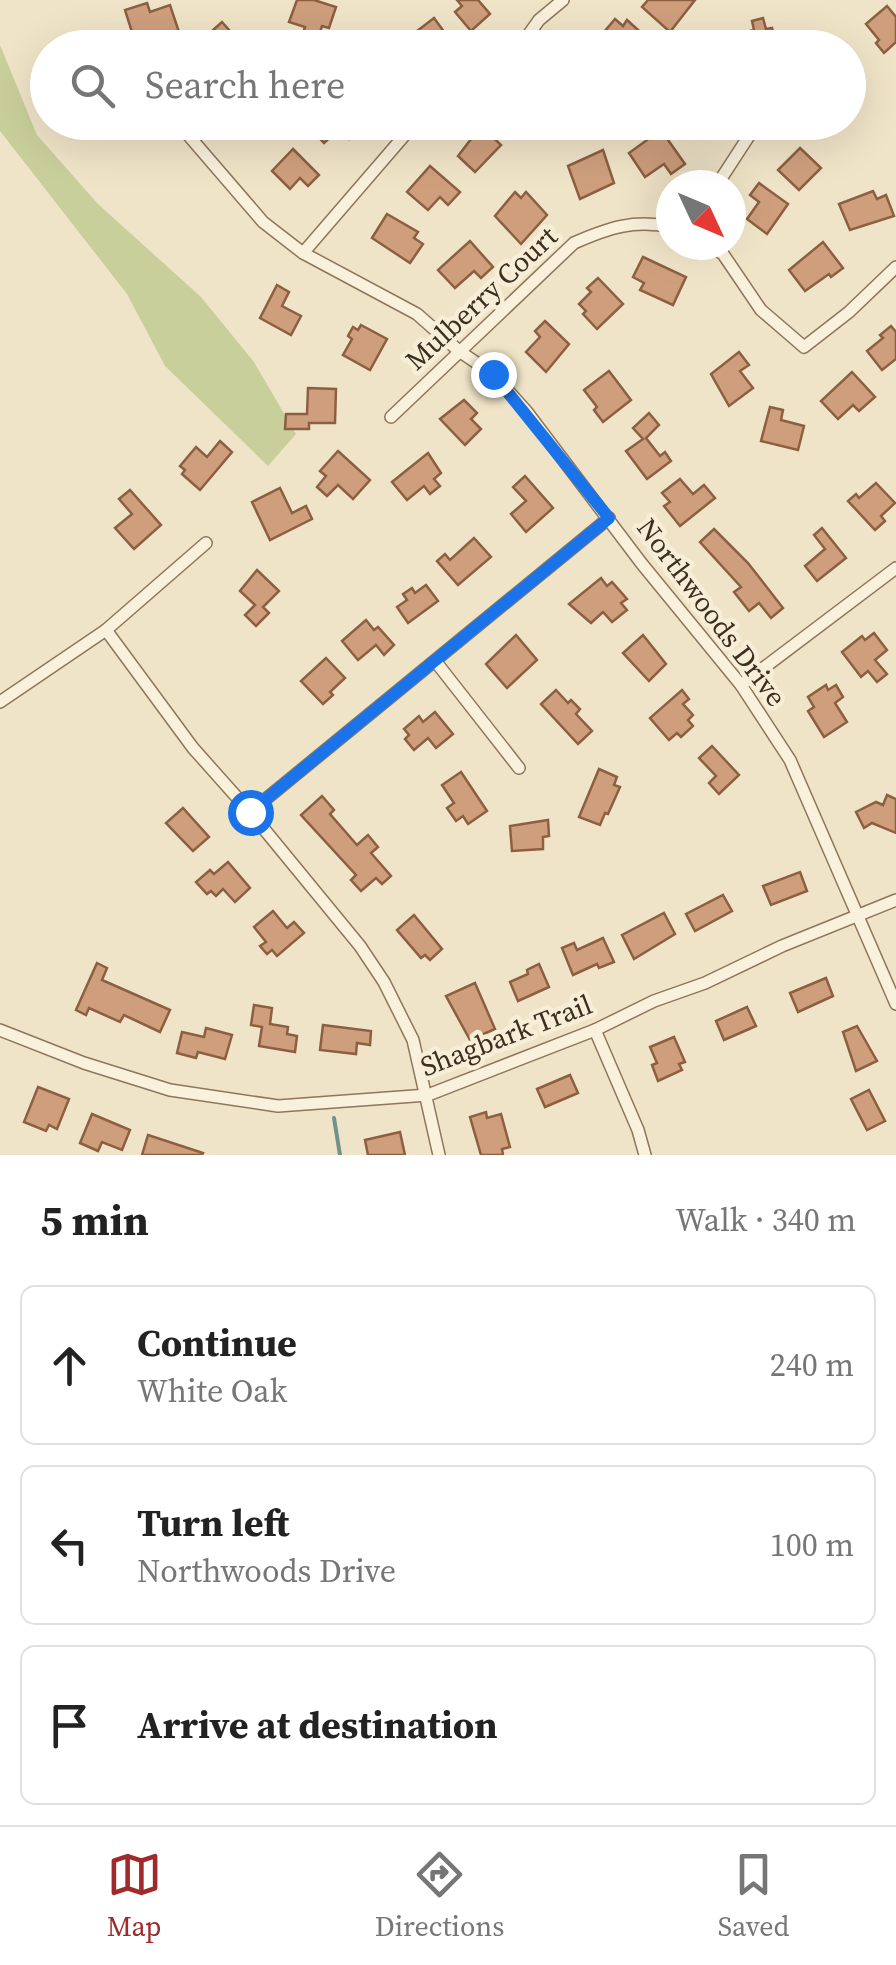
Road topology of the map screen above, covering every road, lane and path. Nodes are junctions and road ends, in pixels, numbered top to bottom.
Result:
1 (562, 0) edge
2 (532, 30) edge
3 (192, 140) edge
4 (400, 140) edge
5 (746, 140) edge
6 (727, 170) edge
7 (656, 224) edge
8 (303, 252) junction
9 (726, 260) edge
10 (896, 268) edge
11 (458, 351) junction
12 (390, 416) dead end
13 (609, 518) junction
14 (206, 543) dead end
15 (896, 568) edge
16 (106, 630) junction
17 (436, 662) junction
18 (741, 685) junction
19 (0, 702) edge
20 (518, 768) dead end
21 (250, 812) junction
22 (896, 900) edge
23 (856, 916) junction
24 (896, 1004) edge
25 (0, 1030) edge
26 (595, 1030) junction
27 (428, 1095) junction
28 (439, 1155) edge
29 (646, 1155) edge

1 - 2 street
3 - 8 street, Northwoods Drive
4 - 8 street
5 - 6 street
7 - 11 street, Mulberry Court
8 - 11 street, Northwoods Drive
9 - 10 street
11 - 12 street, Mulberry Court
11 - 13 street, Northwoods Drive
13 - 17 street
13 - 18 street, Northwoods Drive
14 - 16 street
15 - 18 street
16 - 19 street
16 - 21 street
17 - 20 street
17 - 21 street
18 - 23 street, Northwoods Drive
21 - 27 street
22 - 23 street, Shagbark Trail
23 - 24 street, Northwoods Drive
23 - 26 street, Shagbark Trail
25 - 27 street, Shagbark Trail
26 - 27 street, Shagbark Trail
26 - 29 street
27 - 28 street

